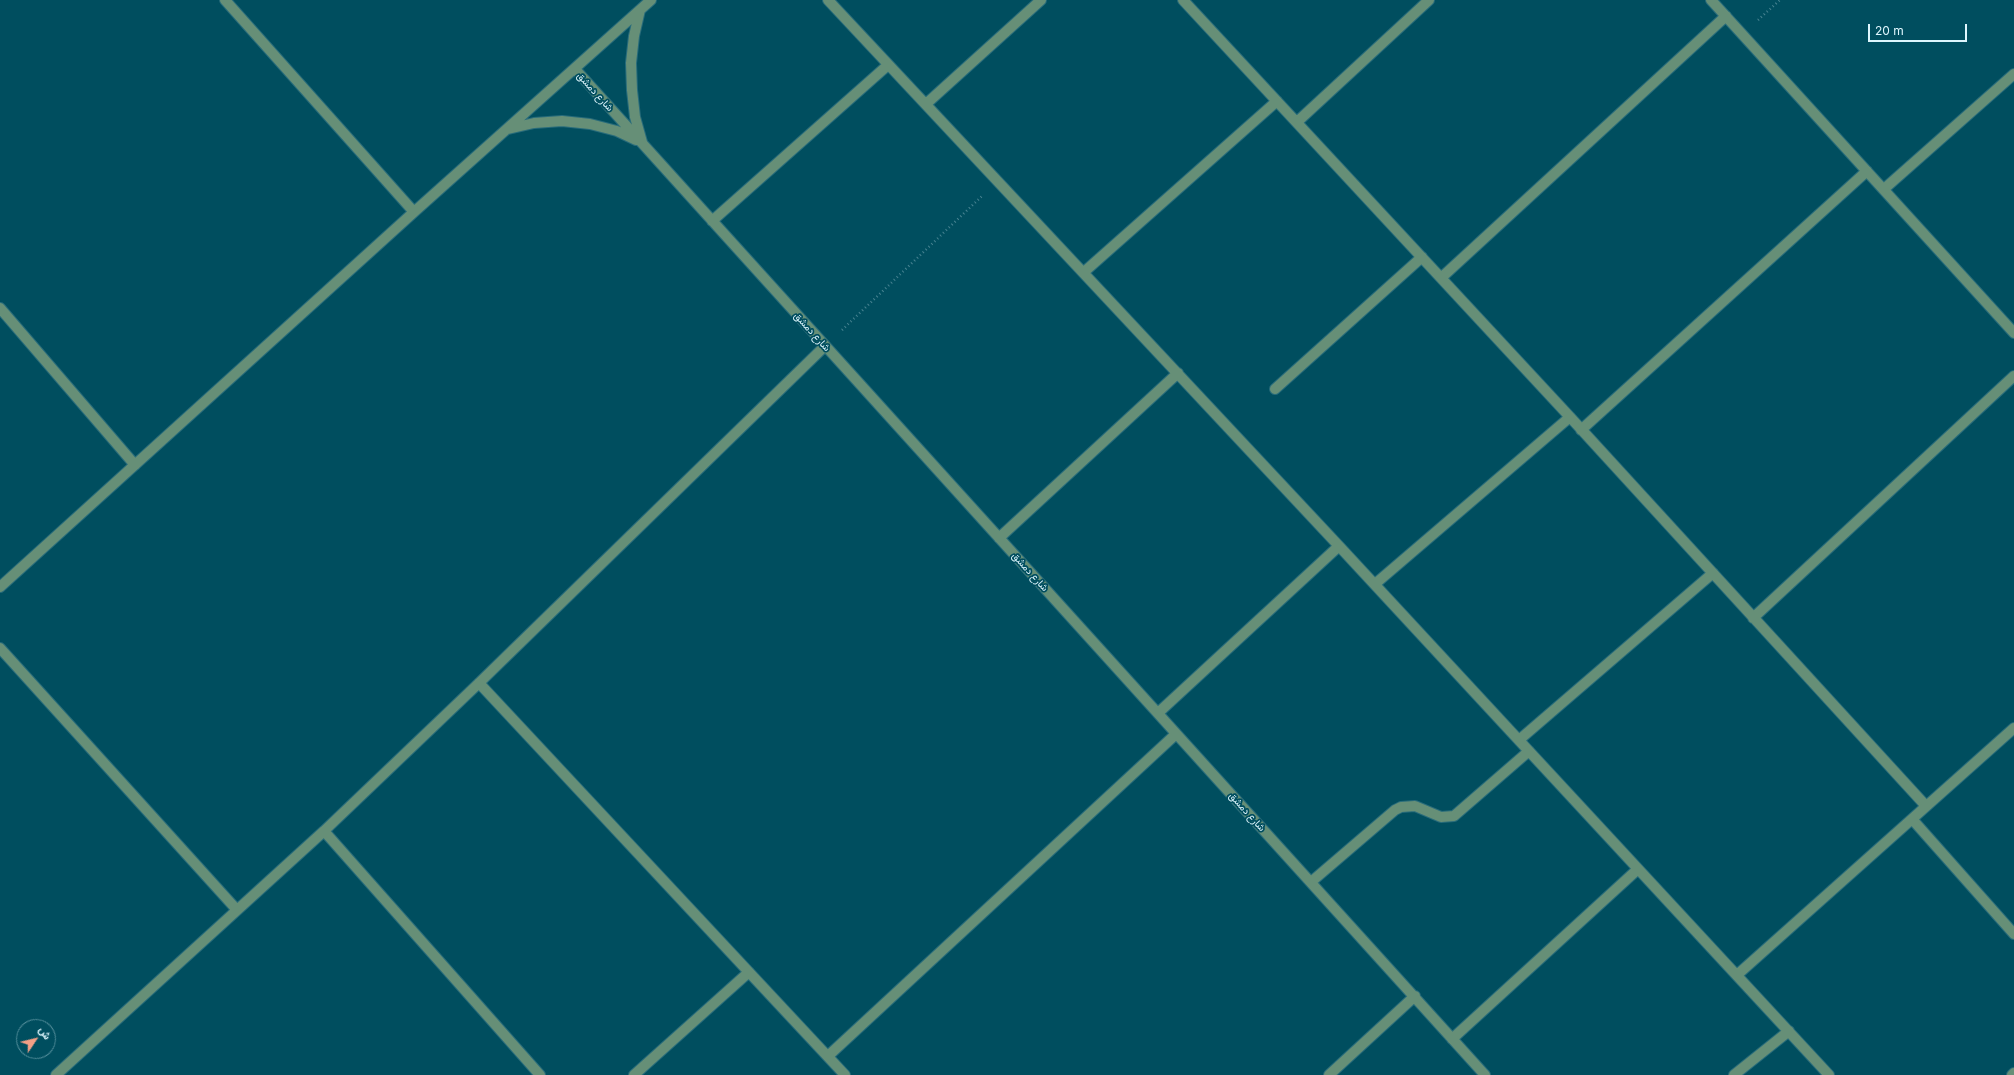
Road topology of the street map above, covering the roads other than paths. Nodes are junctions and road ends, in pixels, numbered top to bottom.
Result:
1 (225, 0) edge
2 (651, 0) edge
3 (828, 0) edge
4 (1040, 0) edge
5 (1183, 0) edge
6 (1429, 0) edge
7 (1711, 0) edge
8 (640, 10) junction
9 (1726, 16) junction
10 (888, 64) junction
11 (575, 69) junction
12 (2014, 74) edge
13 (1277, 100) junction
14 (926, 104) junction
15 (1297, 122) junction
16 (506, 130) junction
17 (642, 144) junction
18 (1867, 171) junction
19 (1884, 189) junction
20 (414, 212) junction
21 (712, 221) junction
22 (1422, 257) junction
23 (1084, 272) junction
24 (1441, 278) junction
25 (0, 308) edge
26 (2014, 333) edge
27 (825, 346) junction
28 (1178, 373) junction
29 (2014, 376) edge
30 (1275, 389) dead end
31 (1570, 417) junction
32 (1581, 430) junction
33 (135, 465) junction
34 (999, 538) junction
35 (1339, 546) junction
36 (1713, 573) junction
37 (2, 583) edge
38 (1375, 584) junction
39 (1753, 618) junction
40 (0, 648) edge
41 (479, 683) junction
42 (1158, 713) junction
43 (2014, 728) edge
44 (1176, 734) junction
45 (1519, 740) junction
46 (1530, 751) junction
47 (1926, 806) junction
48 (1912, 819) junction
49 (324, 831) junction
50 (1638, 868) junction
51 (1311, 882) junction
52 (237, 910) junction
53 (2014, 934) edge
54 (749, 972) junction
55 (1737, 975) junction
56 (1415, 996) junction
57 (1789, 1031) junction
58 (1452, 1039) junction
59 (828, 1056) junction
60 (56, 1075) edge
61 (540, 1075) edge
62 (634, 1075) edge
63 (845, 1075) edge
64 (1329, 1075) edge
65 (1485, 1075) edge
66 (1734, 1075) edge
67 (1829, 1075) edge

1 - 20 street
2 - 8 street
3 - 10 street
4 - 14 street
5 - 13 street
6 - 15 street
7 - 9 street
8 - 11 street
8 - 17 street
9 - 18 street
9 - 24 street
10 - 14 street
10 - 21 street
11 - 16 street
11 - 17 street, شارع دمشق
12 - 19 street
13 - 15 street
13 - 23 street
14 - 23 street
15 - 22 street
16 - 17 street
16 - 20 street
17 - 21 street, شارع دمشق
18 - 19 street
18 - 32 street
19 - 26 street
20 - 33 street
21 - 27 street, شارع دمشق
22 - 24 street
22 - 30 street
23 - 28 street
24 - 31 street
25 - 33 street
27 - 34 street, شارع دمشق
27 - 41 street
28 - 34 street
28 - 35 street
29 - 39 street
31 - 32 street
31 - 38 street
32 - 36 street
33 - 37 street
34 - 42 street, شارع دمشق
35 - 38 street
35 - 42 street
36 - 39 street
36 - 45 street
38 - 45 street
39 - 47 street
40 - 52 street
41 - 49 street
41 - 54 street
42 - 44 street, شارع دمشق
43 - 47 street
44 - 51 street, شارع دمشق
44 - 59 street
45 - 46 street
46 - 50 street
46 - 51 street
47 - 48 street
48 - 53 street
48 - 55 street
49 - 52 street
49 - 61 street
50 - 55 street
50 - 58 street
51 - 56 street, شارع دمشق
52 - 60 street
54 - 59 street
54 - 62 street
55 - 57 street
56 - 58 street, شارع دمشق
56 - 64 street
57 - 66 street
57 - 67 street
58 - 65 street, شارع دمشق
59 - 63 street

